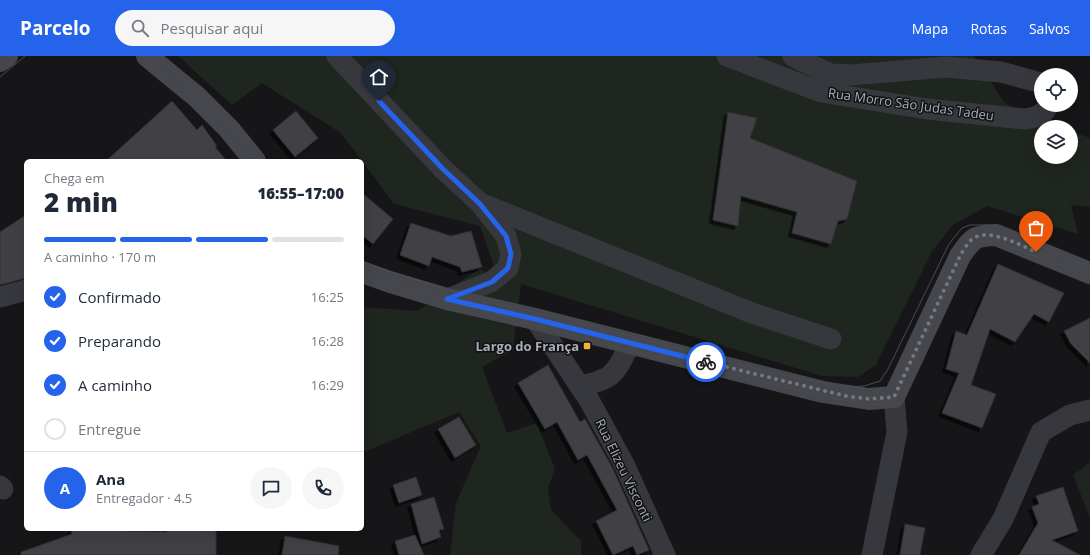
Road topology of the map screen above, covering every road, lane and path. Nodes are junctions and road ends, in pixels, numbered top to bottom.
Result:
1 (7, 56) edge
2 (147, 56) edge
3 (336, 56) edge
4 (727, 56) edge
5 (793, 56) edge
6 (0, 61) edge
7 (1034, 81) edge
8 (1043, 112) edge
9 (253, 159) edge
10 (480, 204) junction
11 (364, 273) edge
12 (1090, 274) edge
13 (24, 291) edge
14 (0, 297) edge
15 (447, 299) junction
16 (535, 319) junction
17 (831, 339) dead end
18 (630, 344) junction
19 (580, 386) junction
20 (894, 397) junction
21 (1090, 410) edge
22 (665, 555) edge
23 (872, 555) edge
24 (981, 555) edge

1 - 6 street
2 - 9 street
3 - 10 street
4 - 8 street, Rua Morro São Judas Tadeu
5 - 7 street, Rua Morro São Judas Tadeu
10 - 15 street
10 - 17 street
11 - 15 street
12 - 20 street
13 - 14 street
15 - 16 street
16 - 18 street
16 - 19 street, Rua Elizeu Visconti
18 - 19 street
18 - 20 street
19 - 22 street, Rua Elizeu Visconti
20 - 23 street
21 - 24 street

